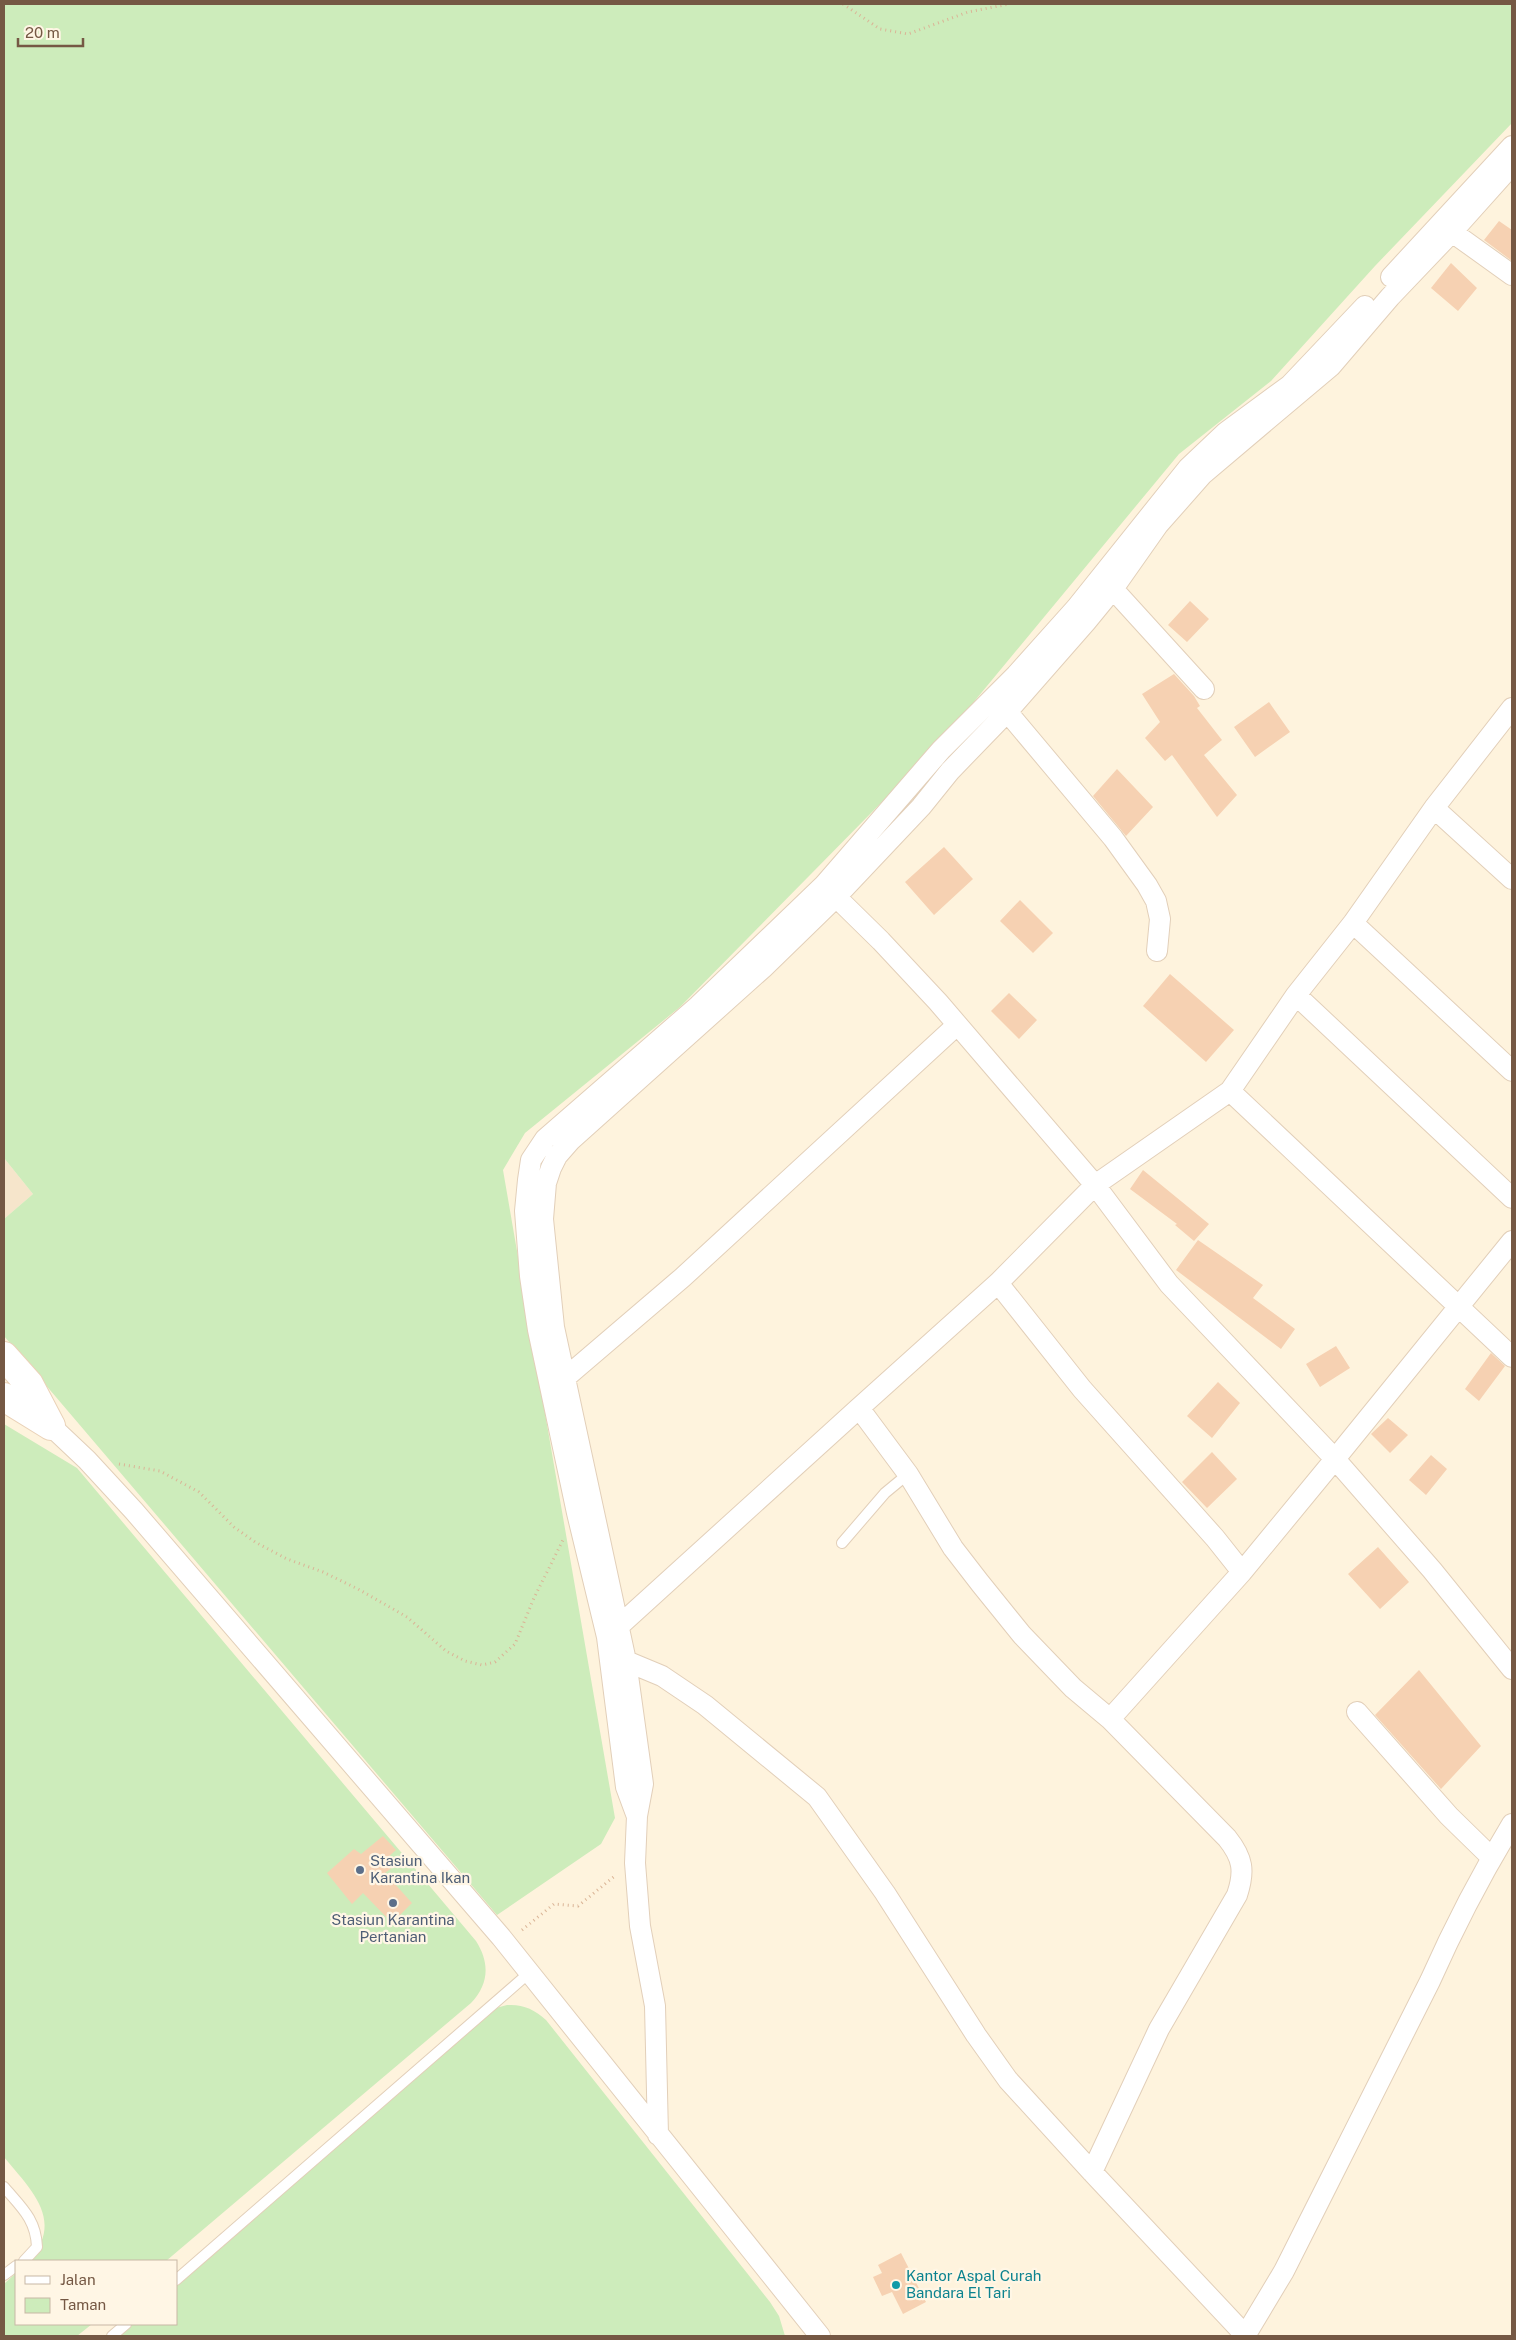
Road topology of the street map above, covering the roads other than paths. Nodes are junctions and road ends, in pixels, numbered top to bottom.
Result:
1 (1512, 146) edge
2 (1512, 165) edge
3 (1452, 232) junction
4 (1512, 275) edge
5 (1113, 589) junction
6 (1204, 689) dead end
7 (1001, 704) junction
8 (1512, 708) edge
9 (1434, 808) junction
10 (1512, 879) edge
11 (830, 891) junction
12 (1353, 923) junction
13 (1157, 950) dead end
14 (1296, 995) junction
15 (957, 1025) junction
16 (1512, 1071) edge
17 (1230, 1091) junction
18 (1095, 1185) junction
19 (1512, 1198) edge
20 (1512, 1241) edge
21 (998, 1283) junction
22 (1460, 1306) junction
23 (4, 1356) edge
24 (1512, 1358) edge
25 (565, 1378) junction
26 (4, 1397) edge
27 (859, 1408) junction
28 (51, 1426) junction
29 (1335, 1459) junction
30 (908, 1474) junction
31 (842, 1543) dead end
32 (1242, 1572) junction
33 (613, 1632) junction
34 (618, 1660) junction
35 (1512, 1669) edge
36 (1357, 1712) dead end
37 (1110, 1718) junction
38 (1512, 1824) edge
39 (1491, 1858) junction
40 (529, 1973) junction
41 (658, 2135) junction
42 (1092, 2172) junction
43 (4, 2187) edge
44 (25, 2260) edge
45 (15, 2267) edge
46 (4, 2275) edge
47 (178, 2278) edge
48 (125, 2325) edge
49 (112, 2336) edge
50 (820, 2336) edge
51 (1246, 2336) edge

1 - 7 street
2 - 3 street
3 - 4 street
3 - 5 street
5 - 6 street
5 - 7 street
7 - 11 street
7 - 13 street
8 - 9 street
9 - 10 street
9 - 12 street
11 - 15 street
11 - 25 street
11 - 33 street
12 - 14 street
12 - 16 street
14 - 17 street
14 - 19 street
15 - 18 street
15 - 25 street
17 - 18 street
17 - 22 street
18 - 21 street
18 - 29 street
20 - 22 street
21 - 27 street
21 - 32 street
22 - 24 street
22 - 29 street
23 - 28 main road
25 - 33 street
26 - 28 main road
27 - 30 street
27 - 33 street
28 - 40 street
29 - 32 street
29 - 35 street
30 - 31 lane
30 - 37 street
32 - 37 street
33 - 34 street
34 - 41 street
34 - 42 street
36 - 39 street
37 - 42 street
38 - 39 street
39 - 51 street
40 - 41 street
40 - 47 lane
41 - 50 street
42 - 51 street
43 - 44 lane
45 - 46 lane
48 - 49 lane

